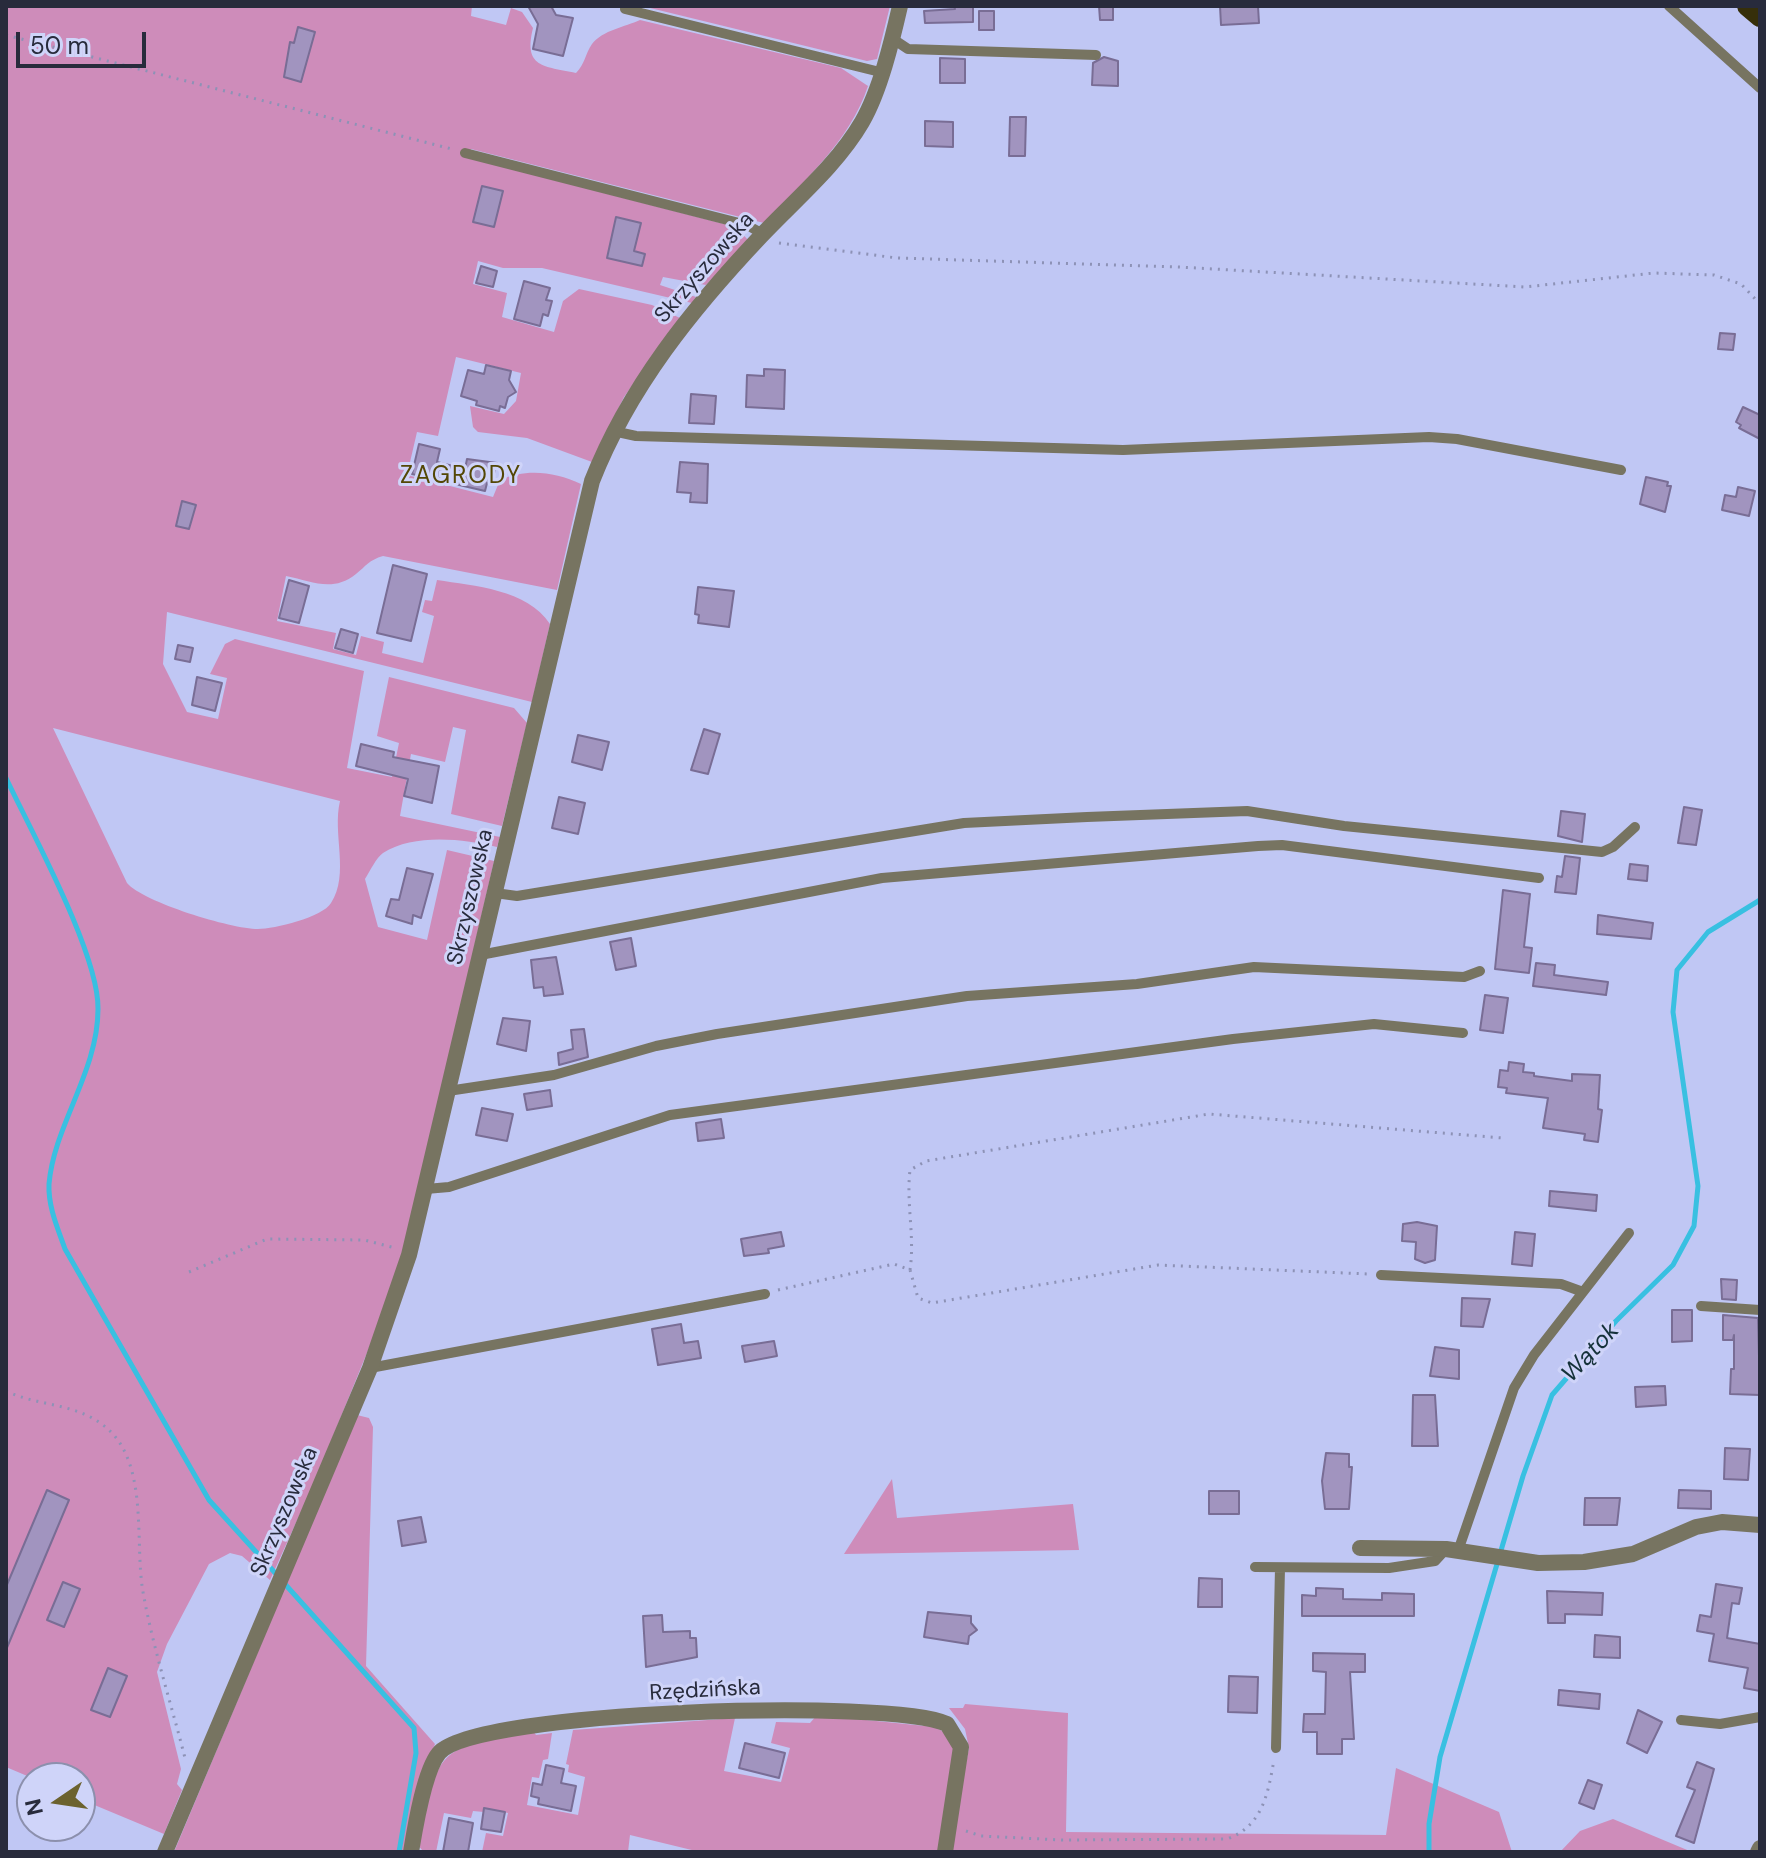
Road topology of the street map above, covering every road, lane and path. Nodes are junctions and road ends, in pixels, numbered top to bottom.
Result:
1 (900, 6) edge
2 (1669, 6) edge
3 (1747, 6) edge
4 (625, 9) dead end
5 (1760, 17) edge
6 (6, 35) edge
7 (893, 39) junction
8 (1096, 55) dead end
9 (880, 72) junction
10 (1760, 88) edge
11 (465, 153) joint
12 (762, 235) junction
13 (1759, 303) edge
14 (613, 431) junction
15 (1621, 470) dead end
16 (1635, 827) dead end
17 (1539, 878) dead end
18 (495, 893) junction
19 (480, 955) junction
20 (1480, 971) dead end
21 (1463, 1033) dead end
22 (448, 1091) junction
23 (1503, 1138) dead end
24 (426, 1189) junction
25 (1629, 1233) dead end
26 (409, 1255) junction
27 (910, 1270) junction
28 (189, 1272) dead end
29 (1381, 1275) joint
30 (1583, 1292) junction
31 (765, 1294) joint
32 (1701, 1306) dead end
33 (1760, 1310) edge
34 (370, 1368) junction
35 (6, 1391) edge
36 (1760, 1525) edge
37 (1360, 1548) dead end
38 (1452, 1550) junction
39 (1255, 1567) dead end
40 (1280, 1568) junction
41 (1760, 1717) edge
42 (1681, 1720) dead end
43 (1276, 1748) joint
44 (192, 1786) junction
45 (951, 1819) junction
46 (165, 1852) edge
47 (411, 1852) edge
48 (945, 1852) edge

1 - 7 street, Skrzyszowska
2 - 10 lane
3 - 5 main road
4 - 9 lane
6 - 11 path
7 - 8 lane
7 - 9 street, Skrzyszowska
9 - 12 street, Skrzyszowska
11 - 12 lane
12 - 13 path
12 - 14 street, Skrzyszowska
14 - 15 lane
14 - 18 street, Skrzyszowska
16 - 18 lane
17 - 19 lane
18 - 19 street, Skrzyszowska
19 - 22 street, Skrzyszowska
20 - 22 lane
21 - 24 lane
22 - 24 street, Skrzyszowska
23 - 27 path
24 - 26 street, Skrzyszowska
25 - 30 lane
26 - 28 path
26 - 34 street, Skrzyszowska
27 - 29 path
27 - 31 path
29 - 30 lane
30 - 38 lane
31 - 34 lane
32 - 33 lane
34 - 44 street, Skrzyszowska
35 - 44 path
36 - 38 street
37 - 38 street
38 - 40 lane
39 - 40 lane
40 - 43 lane
41 - 42 lane
43 - 45 path
44 - 46 street, Skrzyszowska
45 - 47 street, Rzędzińska
45 - 48 street, Rzędzińska

